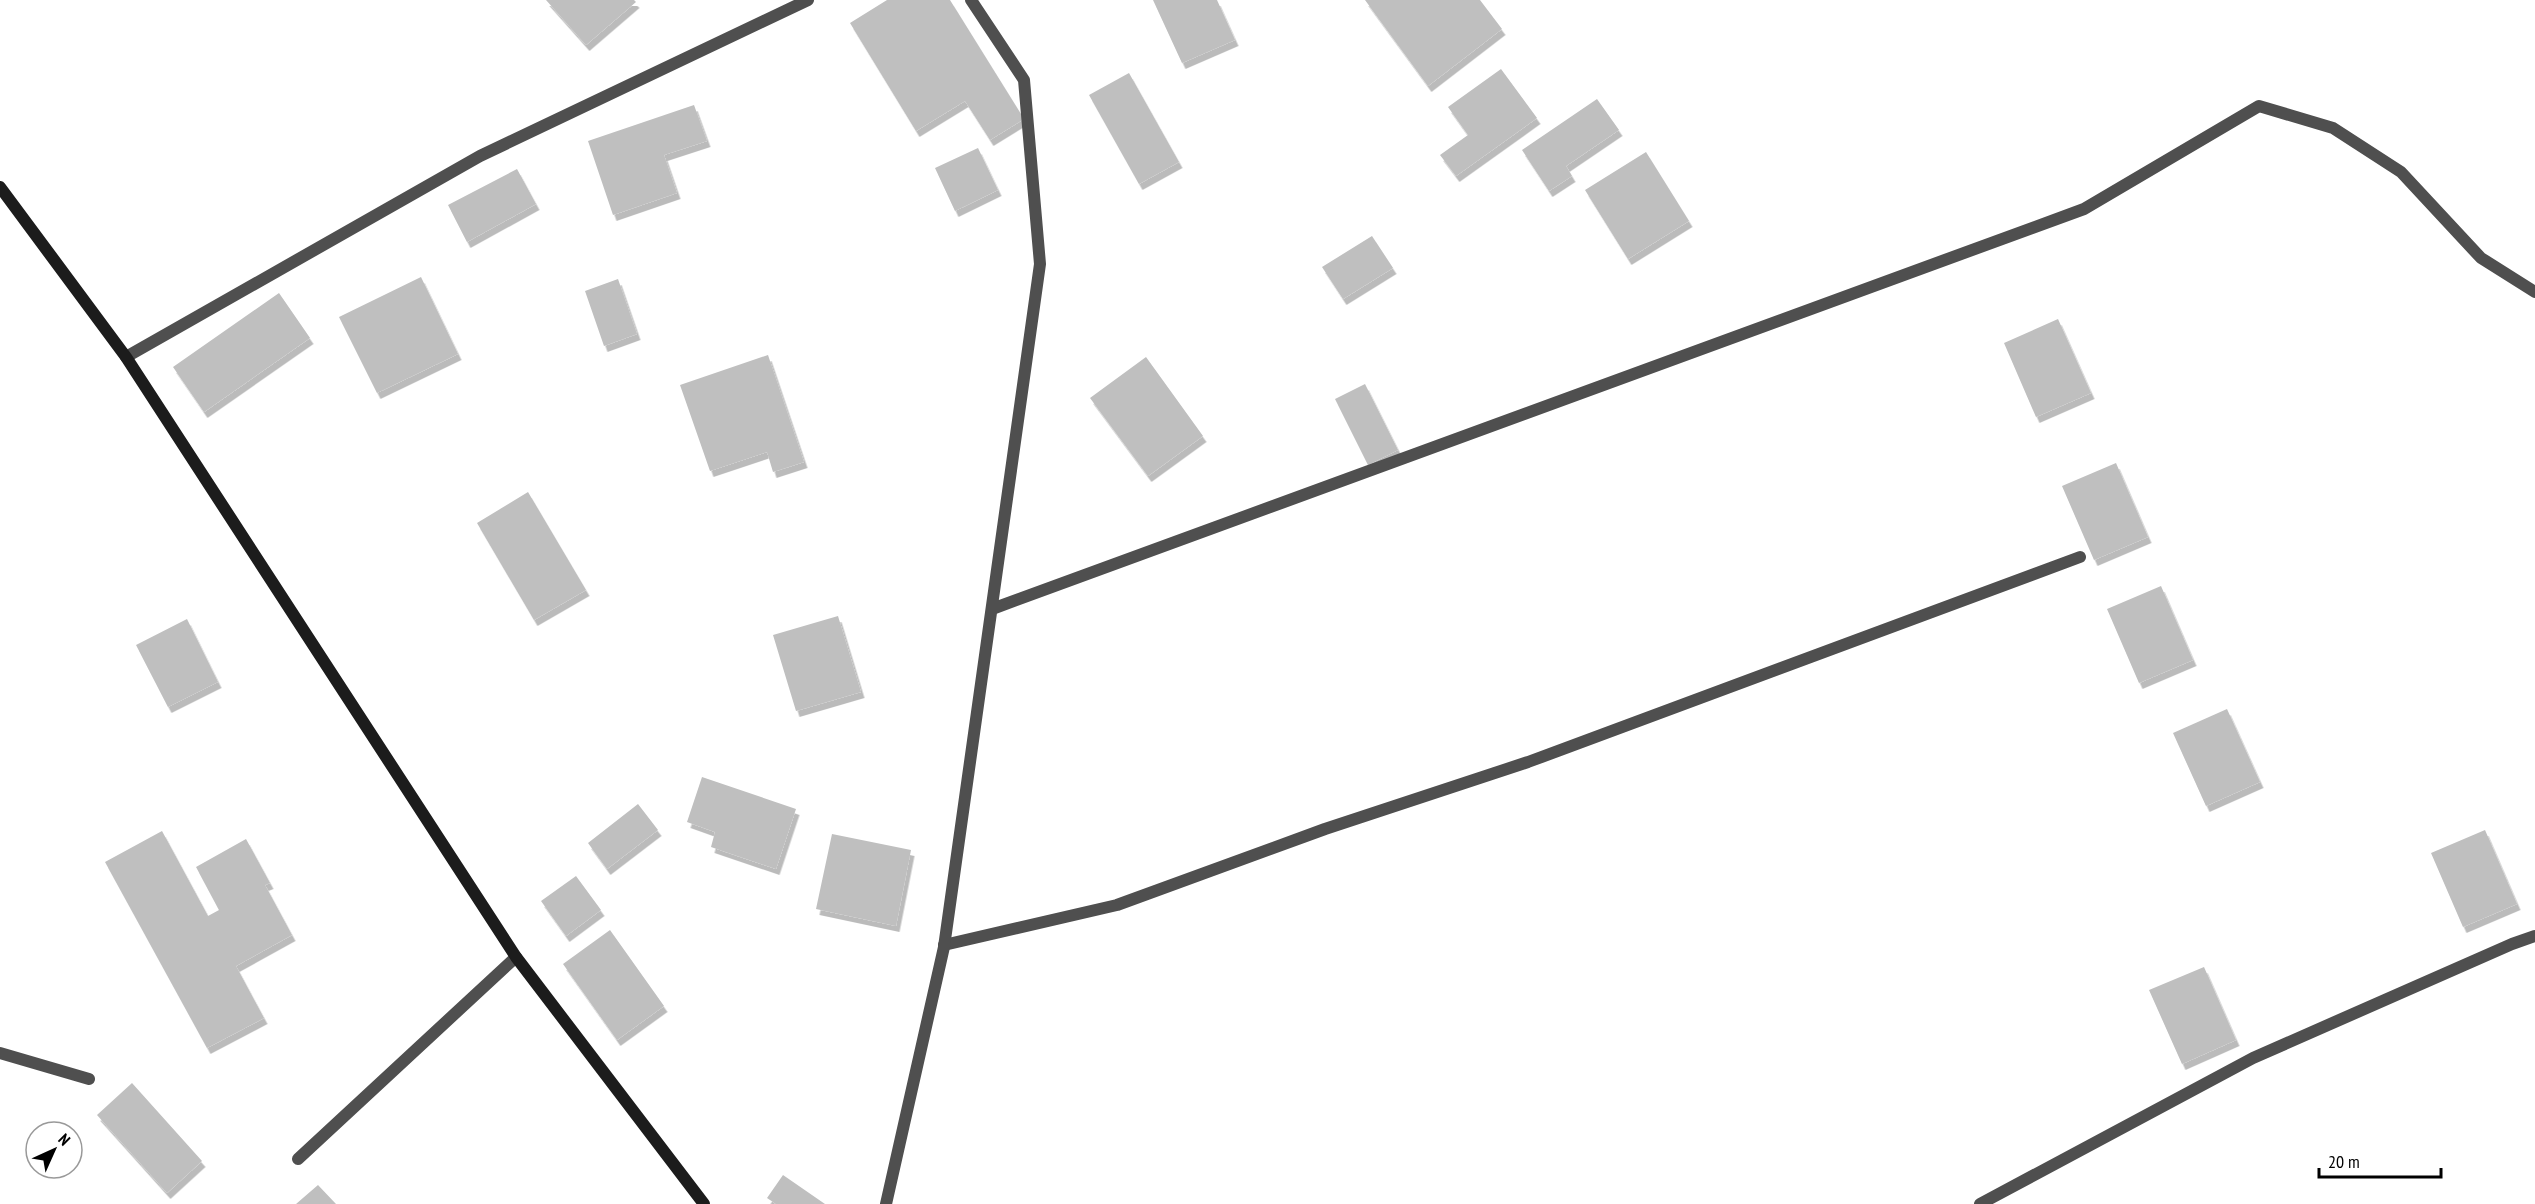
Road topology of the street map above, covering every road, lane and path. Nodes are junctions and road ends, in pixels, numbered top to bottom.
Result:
1 (808, 0) edge
2 (971, 0) edge
3 (0, 188) edge
4 (2535, 292) edge
5 (126, 357) junction
6 (2080, 557) dead end
7 (992, 609) junction
8 (2535, 936) edge
9 (944, 945) junction
10 (516, 957) junction
11 (0, 1053) edge
12 (89, 1079) dead end
13 (298, 1159) dead end
14 (704, 1204) edge
15 (886, 1204) edge
16 (1980, 1204) edge

1 - 5 street
2 - 7 street
3 - 5 main road
4 - 7 street
5 - 10 main road
6 - 9 street
7 - 9 street
8 - 16 street
9 - 15 street
10 - 13 street
10 - 14 main road
11 - 12 street

